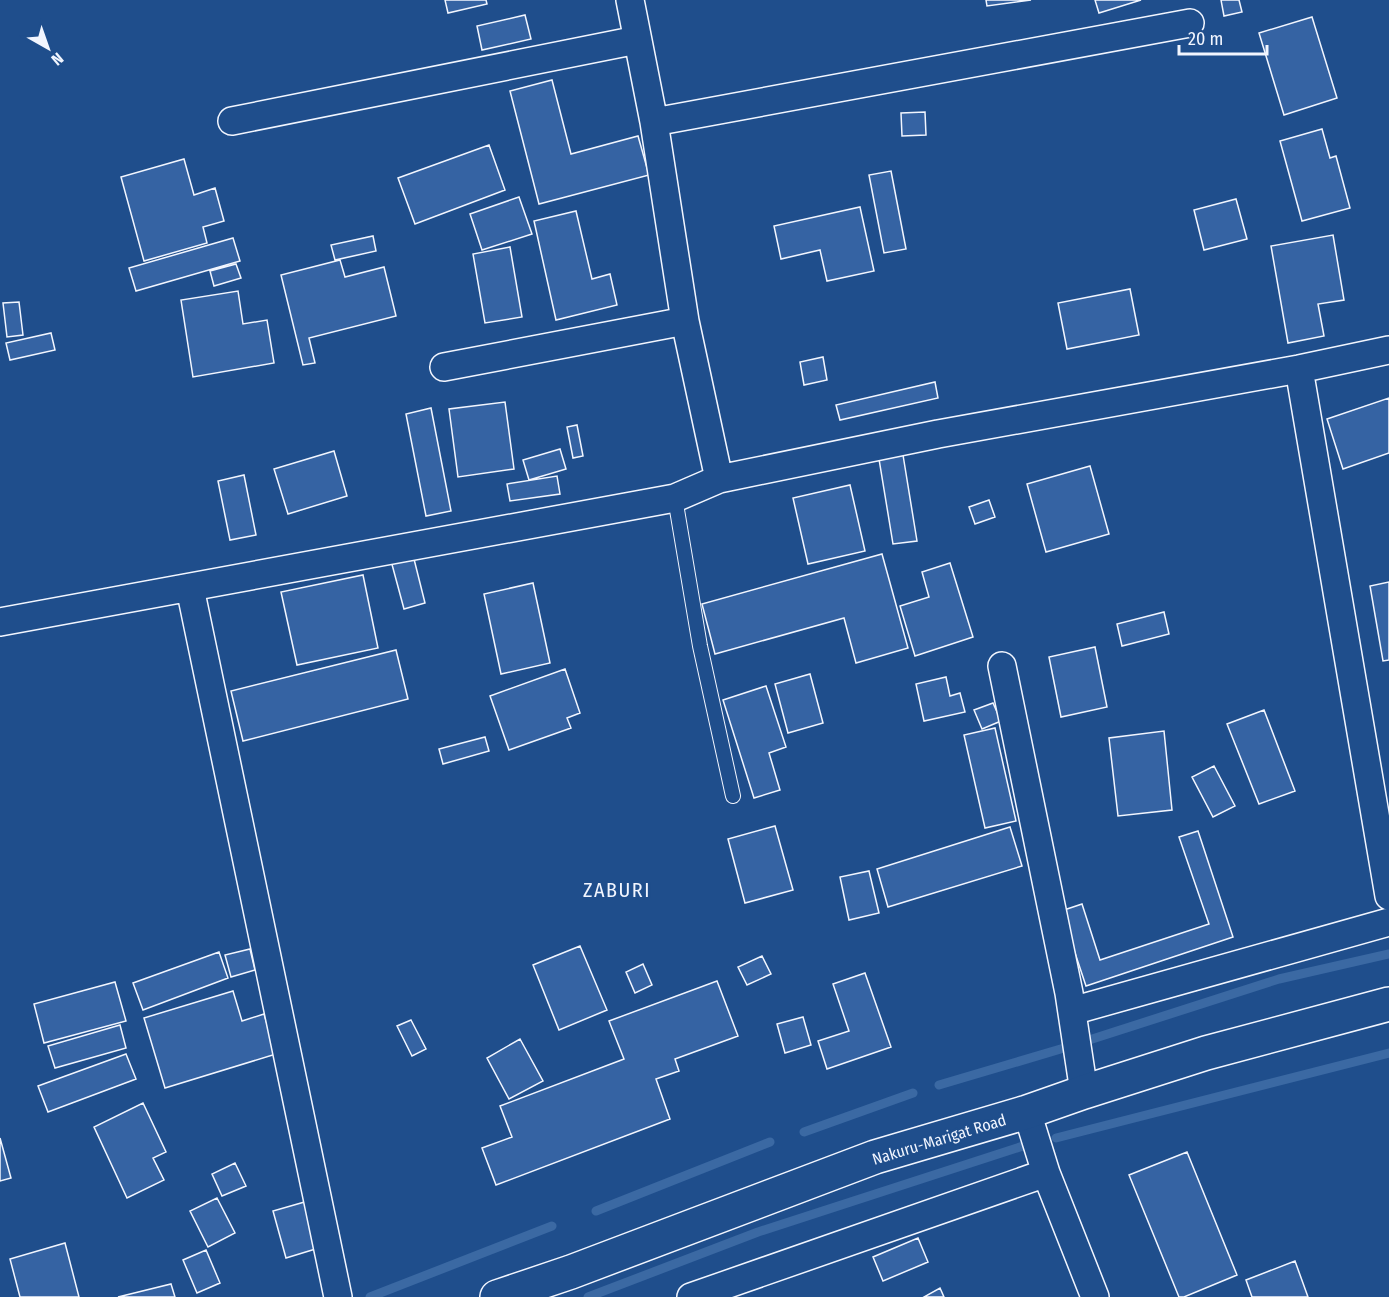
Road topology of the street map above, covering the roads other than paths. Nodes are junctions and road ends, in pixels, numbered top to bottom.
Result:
1 (630, 0) edge
2 (1190, 23) dead end
3 (637, 40) junction
4 (232, 121) dead end
5 (654, 122) junction
6 (685, 321) junction
7 (1389, 351) edge
8 (444, 367) dead end
9 (1299, 369) junction
10 (719, 479) junction
11 (675, 498) junction
12 (190, 588) junction
13 (0, 622) edge
14 (1002, 666) dead end
15 (733, 796) dead end
16 (1389, 896) edge
17 (1389, 922) edge
18 (1389, 1004) edge
19 (1072, 1011) junction
20 (1084, 1092) junction
21 (1027, 1112) junction
22 (1046, 1173) junction
23 (338, 1297) edge
24 (497, 1297) edge
25 (691, 1297) edge
26 (1095, 1297) edge

1 - 3 street
2 - 5 street
3 - 4 street
3 - 5 street
5 - 6 street
6 - 8 street
6 - 10 street
7 - 9 street
9 - 10 street
9 - 16 street
10 - 11 street
11 - 12 street
11 - 15 lane
12 - 13 street
12 - 23 street
14 - 19 street
17 - 19 street
18 - 20 main road, Nakuru-Marigat Road
19 - 20 street
20 - 21 main road, Nakuru-Marigat Road
21 - 22 street
21 - 24 main road, Nakuru-Marigat Road
22 - 25 street
22 - 26 street

